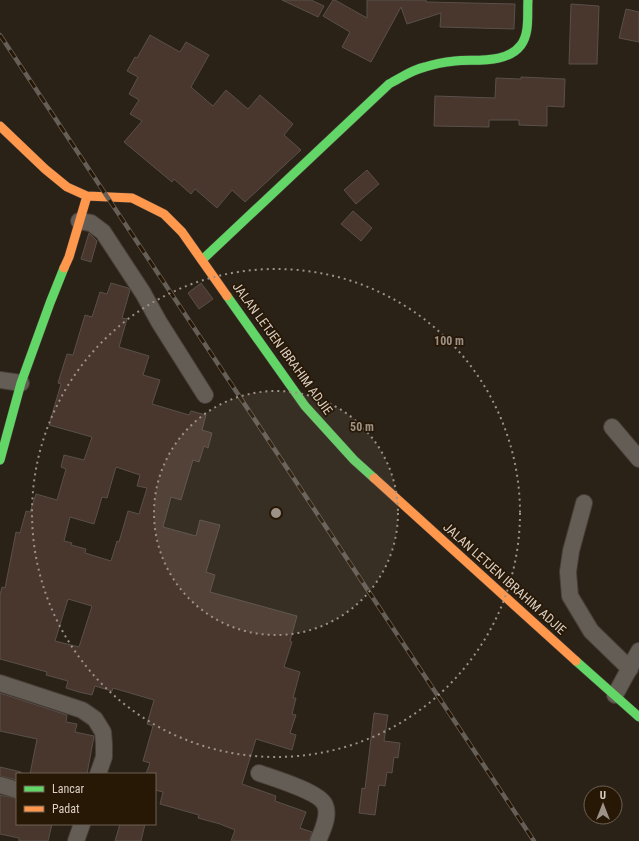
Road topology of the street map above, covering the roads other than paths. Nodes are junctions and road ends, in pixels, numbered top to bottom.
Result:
1 (528, 0) edge
2 (0, 126) edge
3 (87, 196) junction
4 (79, 221) junction
5 (202, 260) junction
6 (0, 380) edge
7 (21, 383) junction
8 (205, 395) dead end
9 (612, 427) dead end
10 (639, 459) edge
11 (0, 460) edge
12 (584, 503) dead end
13 (639, 651) edge
14 (630, 669) junction
15 (0, 683) edge
16 (615, 695) junction
17 (639, 717) edge
18 (98, 773) edge
19 (259, 773) dead end
20 (0, 784) edge
21 (16, 790) edge
22 (82, 825) edge
23 (76, 841) edge
24 (318, 841) edge

1 - 5 main road
2 - 3 main road, JALAN LETJEN IBRAHIM ADJIE
3 - 4 main road
3 - 5 main road, JALAN LETJEN IBRAHIM ADJIE
4 - 7 main road
4 - 8 street
5 - 16 main road, JALAN LETJEN IBRAHIM ADJIE
6 - 7 street
7 - 11 main road
9 - 10 street
12 - 14 street
13 - 14 street
14 - 16 street
15 - 18 street
16 - 17 main road, JALAN LETJEN IBRAHIM ADJIE
19 - 24 street
20 - 21 street
22 - 23 street

